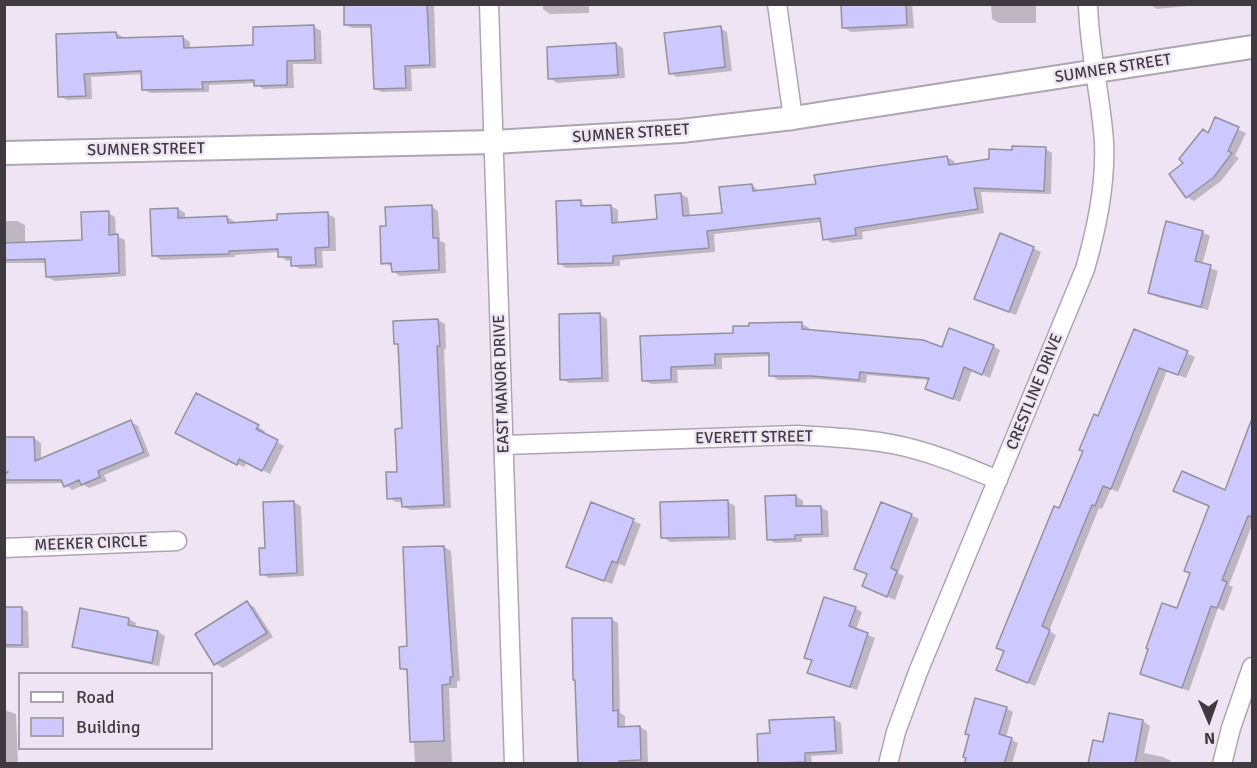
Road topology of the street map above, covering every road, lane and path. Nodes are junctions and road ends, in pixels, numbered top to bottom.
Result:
1 (489, 4) edge
2 (777, 4) edge
3 (1088, 4) edge
4 (1252, 47) edge
5 (1095, 72) junction
6 (793, 118) junction
7 (494, 142) junction
8 (4, 153) edge
9 (504, 445) junction
10 (998, 480) junction
11 (177, 542) dead end
12 (4, 548) edge
13 (1252, 667) edge
14 (514, 764) edge
15 (888, 764) edge
16 (1222, 764) edge

1 - 7 street, EAST MANOR DRIVE
2 - 6 street
3 - 5 street, CRESTLINE DRIVE
4 - 5 street, SUMNER STREET
5 - 6 street, SUMNER STREET
5 - 10 street, CRESTLINE DRIVE
6 - 7 street, SUMNER STREET
7 - 8 street, SUMNER STREET
7 - 9 street, EAST MANOR DRIVE
9 - 10 street, EVERETT STREET
9 - 14 street, EAST MANOR DRIVE
10 - 15 street, CRESTLINE DRIVE
11 - 12 street, MEEKER CIRCLE
13 - 16 street

